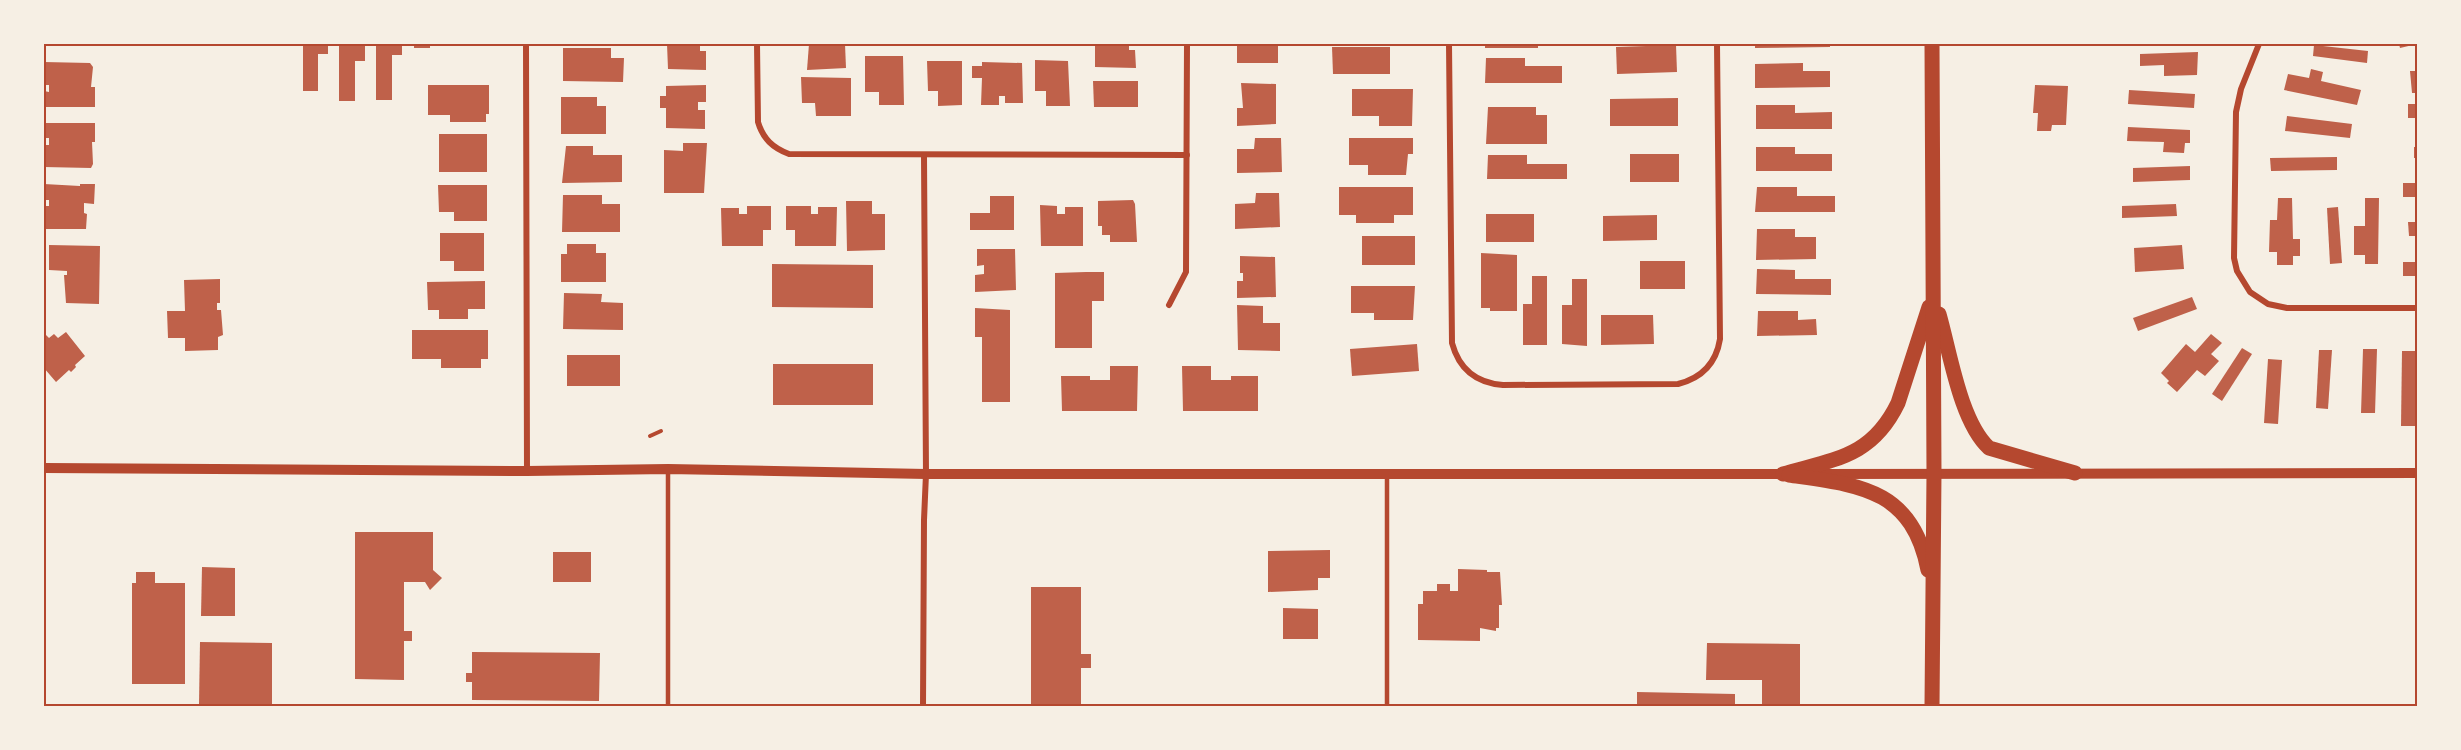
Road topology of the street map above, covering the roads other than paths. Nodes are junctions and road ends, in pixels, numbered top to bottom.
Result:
1 (526, 44) edge
2 (757, 44) edge
3 (1186, 44) edge
4 (1449, 44) edge
5 (1717, 44) edge
6 (1932, 44) edge
7 (2259, 44) edge
8 (1186, 155) junction
9 (924, 156) junction
10 (1934, 293) junction
11 (1169, 305) dead end
12 (2418, 308) edge
13 (44, 468) edge
14 (668, 469) junction
15 (527, 471) junction
16 (1934, 473) junction
17 (2075, 473) junction
18 (2418, 473) edge
19 (927, 474) junction
20 (1783, 474) junction
21 (1387, 475) junction
22 (1933, 601) junction
23 (668, 706) edge
24 (923, 706) edge
25 (1387, 706) edge
26 (1932, 706) edge

1 - 15 street
2 - 9 street
3 - 8 street
4 - 5 street
6 - 10 main road
7 - 12 street
8 - 9 street
8 - 11 street
9 - 19 street
10 - 16 main road
10 - 17 main road
10 - 20 main road
13 - 15 street
14 - 15 street
14 - 19 street
14 - 23 lane
16 - 17 street
16 - 20 street
16 - 22 main road
17 - 18 street
19 - 21 street
19 - 24 street
20 - 21 street
20 - 22 main road
21 - 25 lane
22 - 26 main road

